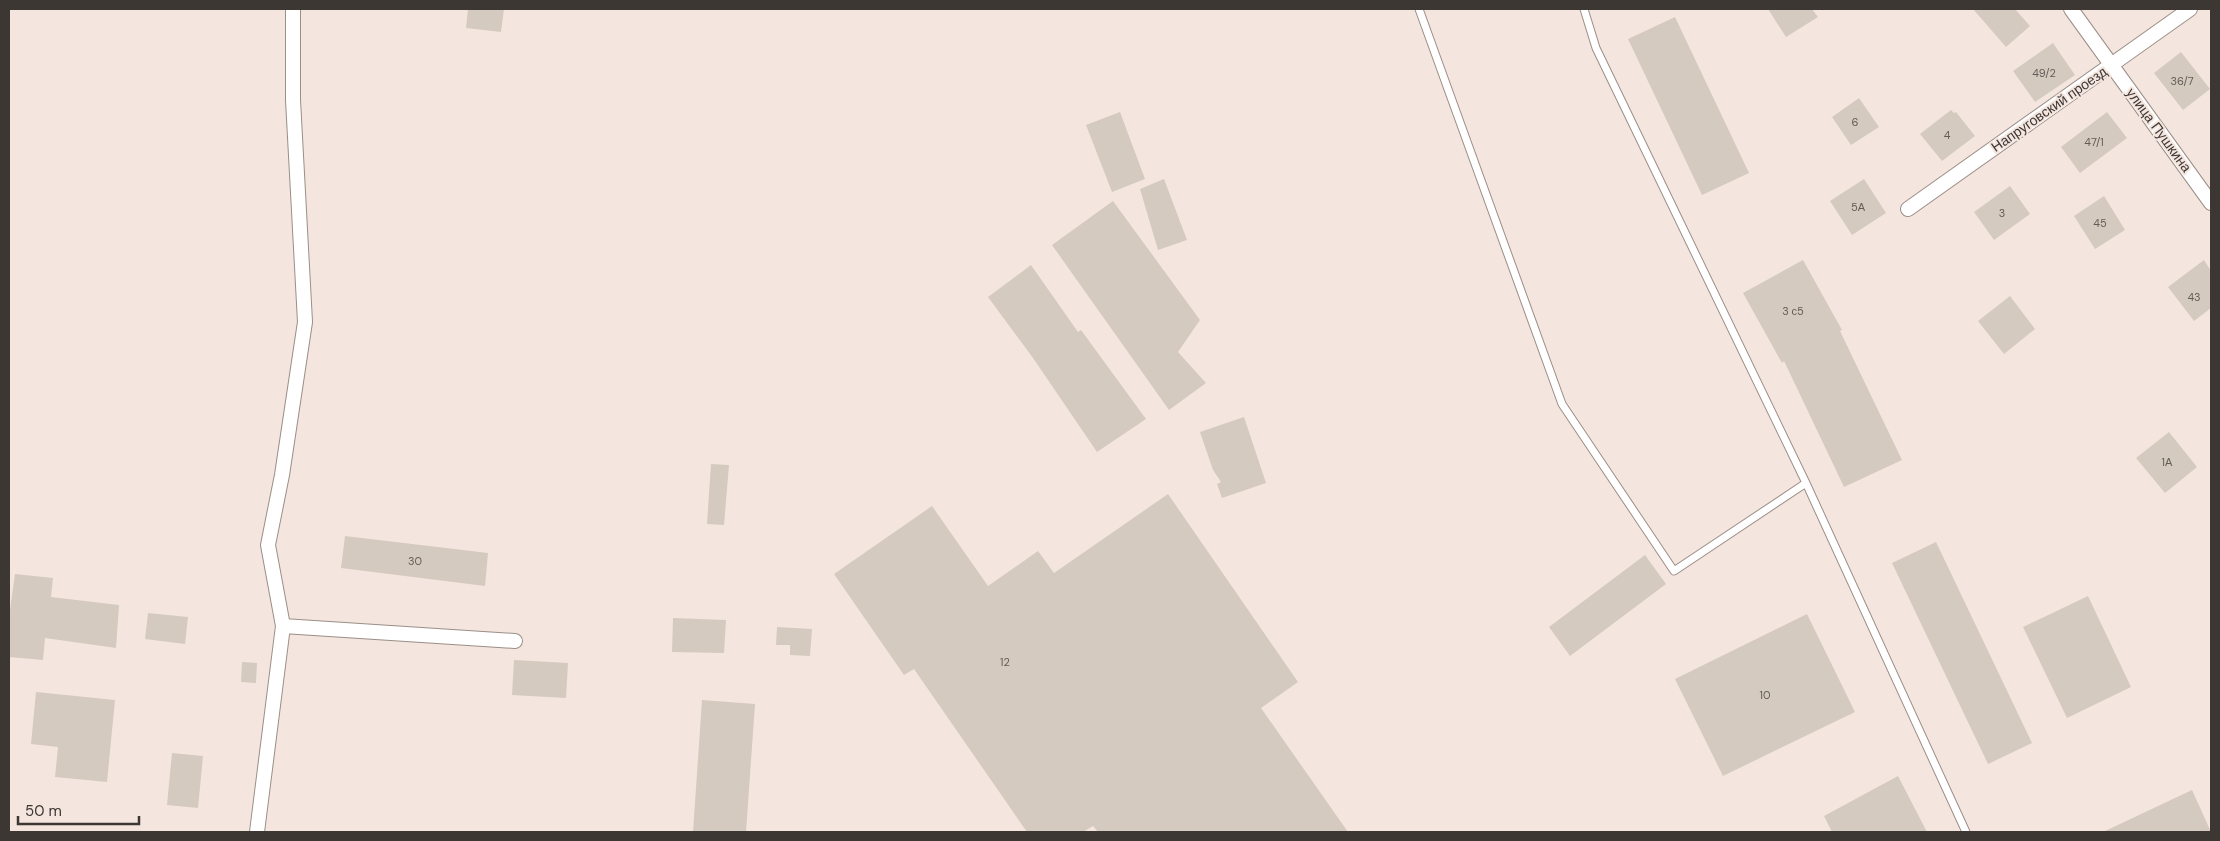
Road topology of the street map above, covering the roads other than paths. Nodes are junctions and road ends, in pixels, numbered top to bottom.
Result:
1 (293, 9) edge
2 (1419, 9) edge
3 (1584, 9) edge
4 (2071, 9) edge
5 (2190, 9) edge
6 (2112, 65) junction
7 (2211, 203) edge
8 (1908, 210) dead end
9 (1806, 483) junction
10 (282, 626) junction
11 (515, 641) dead end
12 (257, 832) edge
13 (1966, 832) edge

1 - 10 street
2 - 9 lane
3 - 9 lane
4 - 6 street, улица Пушкина
5 - 6 street, Напруговский проезд
6 - 7 street, улица Пушкина
6 - 8 street, Напруговский проезд
9 - 13 lane
10 - 11 street
10 - 12 street

